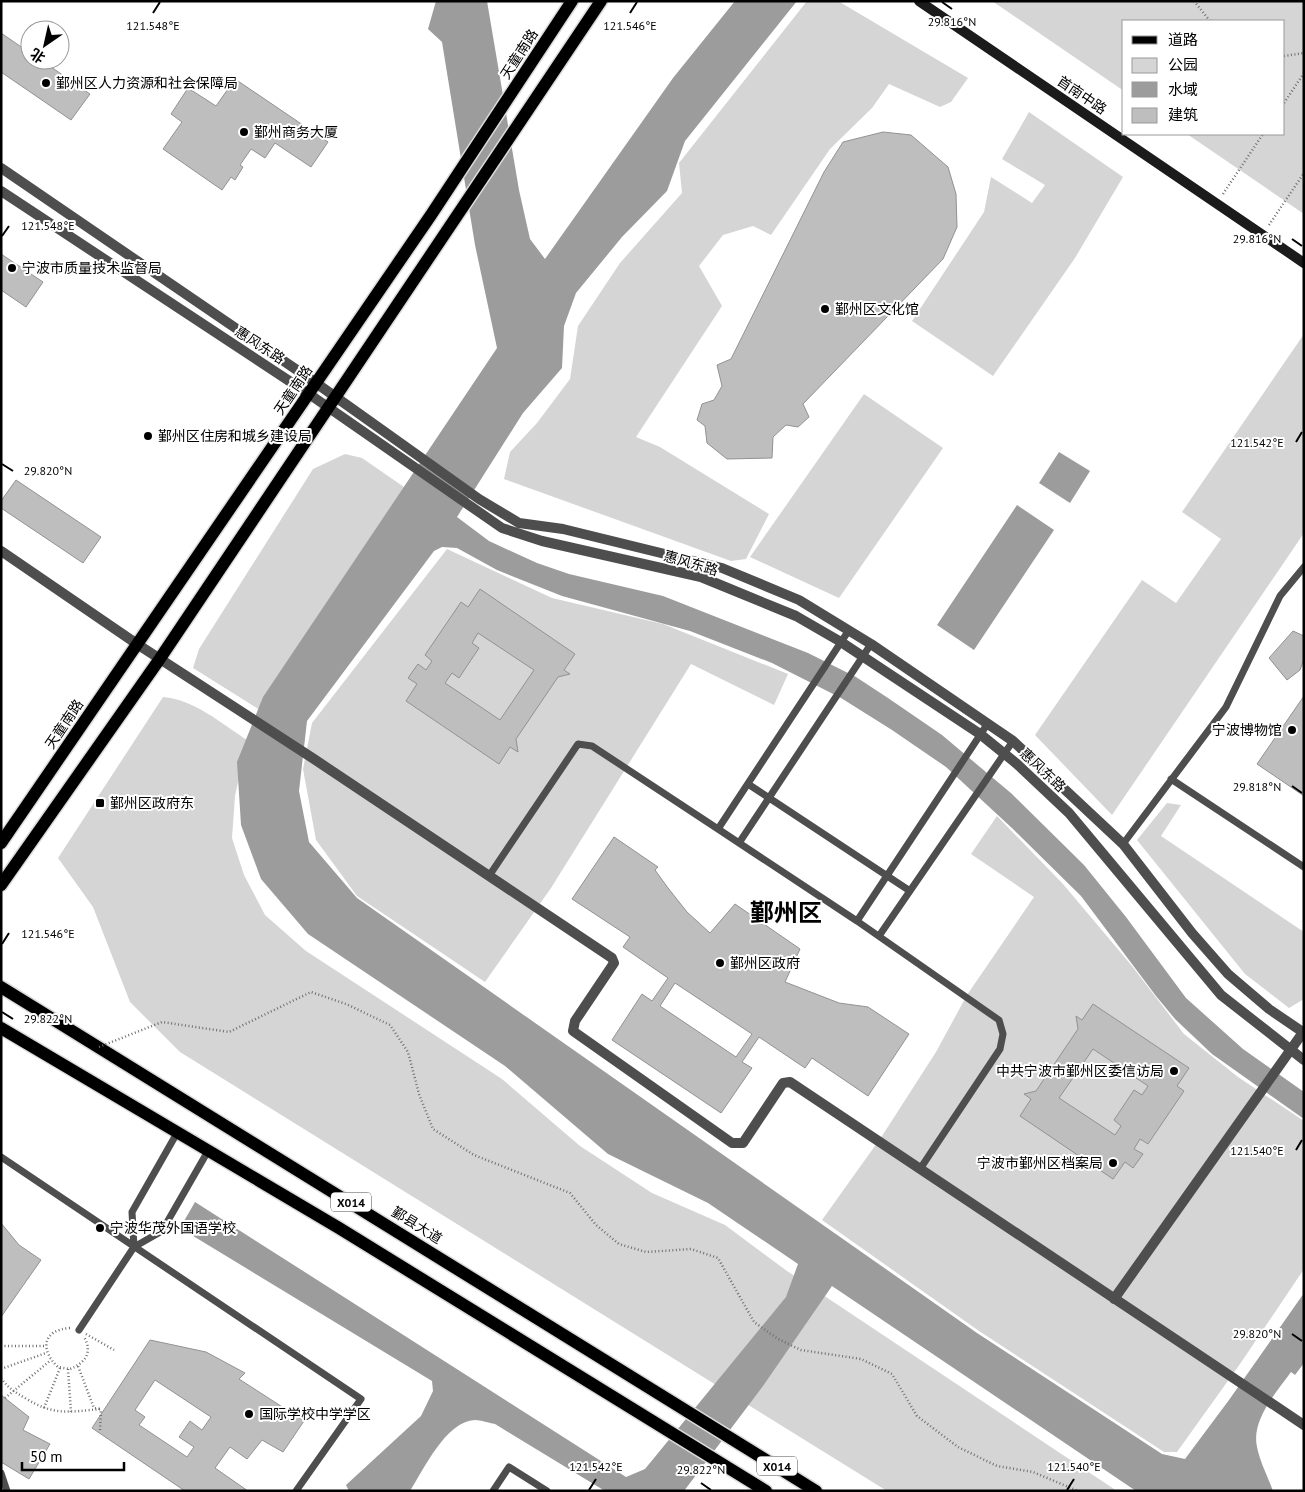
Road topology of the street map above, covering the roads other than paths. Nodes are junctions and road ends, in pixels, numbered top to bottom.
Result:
1 (572, 1) edge
2 (600, 1) edge
3 (918, 1) edge
4 (1, 168) edge
5 (1, 191) edge
6 (1304, 263) edge
7 (316, 383) junction
8 (309, 394) junction
9 (336, 396) junction
10 (328, 408) junction
11 (1, 551) edge
12 (1304, 567) edge
13 (849, 630) junction
14 (841, 642) junction
15 (137, 644) junction
16 (871, 644) junction
17 (863, 656) junction
18 (159, 660) junction
19 (988, 723) junction
20 (980, 734) junction
21 (1013, 740) junction
22 (1004, 753) junction
23 (1170, 779) junction
24 (748, 784) junction
25 (769, 798) junction
26 (718, 829) junction
27 (1, 843) edge
28 (739, 843) junction
29 (1124, 844) junction
30 (1304, 867) edge
31 (489, 876) junction
32 (887, 876) junction
33 (1, 884) edge
34 (910, 891) junction
35 (857, 921) junction
36 (879, 936) junction
37 (1, 987) edge
38 (1, 1028) edge
39 (1303, 1032) edge
40 (1290, 1051) junction
41 (1304, 1060) edge
42 (177, 1132) junction
43 (208, 1151) junction
44 (1, 1158) edge
45 (920, 1169) junction
46 (134, 1247) junction
47 (1114, 1299) junction
48 (79, 1330) road end
49 (1304, 1425) edge
50 (1, 1474) edge
51 (7, 1491) edge
52 (296, 1491) edge
53 (493, 1491) edge
54 (547, 1491) edge
55 (766, 1491) edge
56 (816, 1491) edge

1 - 7 main road, 天童南路
2 - 9 main road
3 - 6 main road, 首南中路
4 - 7 street, 惠风东路
5 - 8 street, 惠风东路
7 - 8 main road, 天童南路
7 - 9 street, 惠风东路
8 - 10 street, 惠风东路
8 - 15 main road, 天童南路
9 - 10 main road
9 - 13 street, 惠风东路
10 - 14 street, 惠风东路
10 - 18 main road
11 - 15 street
12 - 23 lane
13 - 14 lane
13 - 16 street, 惠风东路
14 - 17 street, 惠风东路
14 - 24 lane
15 - 18 street
15 - 27 main road, 天童南路
16 - 17 lane
16 - 19 street, 惠风东路
17 - 20 street, 惠风东路
17 - 25 lane
18 - 31 street
18 - 33 main road
19 - 20 lane
19 - 21 street, 惠风东路
20 - 22 street, 惠风东路
20 - 32 lane
21 - 22 lane
21 - 29 street, 惠风东路
22 - 34 lane
22 - 40 street, 惠风东路
23 - 29 lane
23 - 30 lane
24 - 25 lane
24 - 26 lane
25 - 28 lane
25 - 32 lane
26 - 28 lane
26 - 31 lane
28 - 35 lane
29 - 39 street, 惠风东路
31 - 45 street
32 - 34 lane
32 - 35 lane
34 - 36 lane
35 - 36 lane
36 - 45 lane
37 - 56 main road, 鄞县大道 / X014
38 - 42 main road, X014
39 - 40 street
40 - 41 street, 惠风东路
40 - 47 street
42 - 43 main road, X014
42 - 46 lane
43 - 46 lane
43 - 55 main road, X014
44 - 46 lane
45 - 47 street
46 - 48 lane
46 - 52 lane
47 - 49 street
50 - 51 lane
53 - 54 lane

